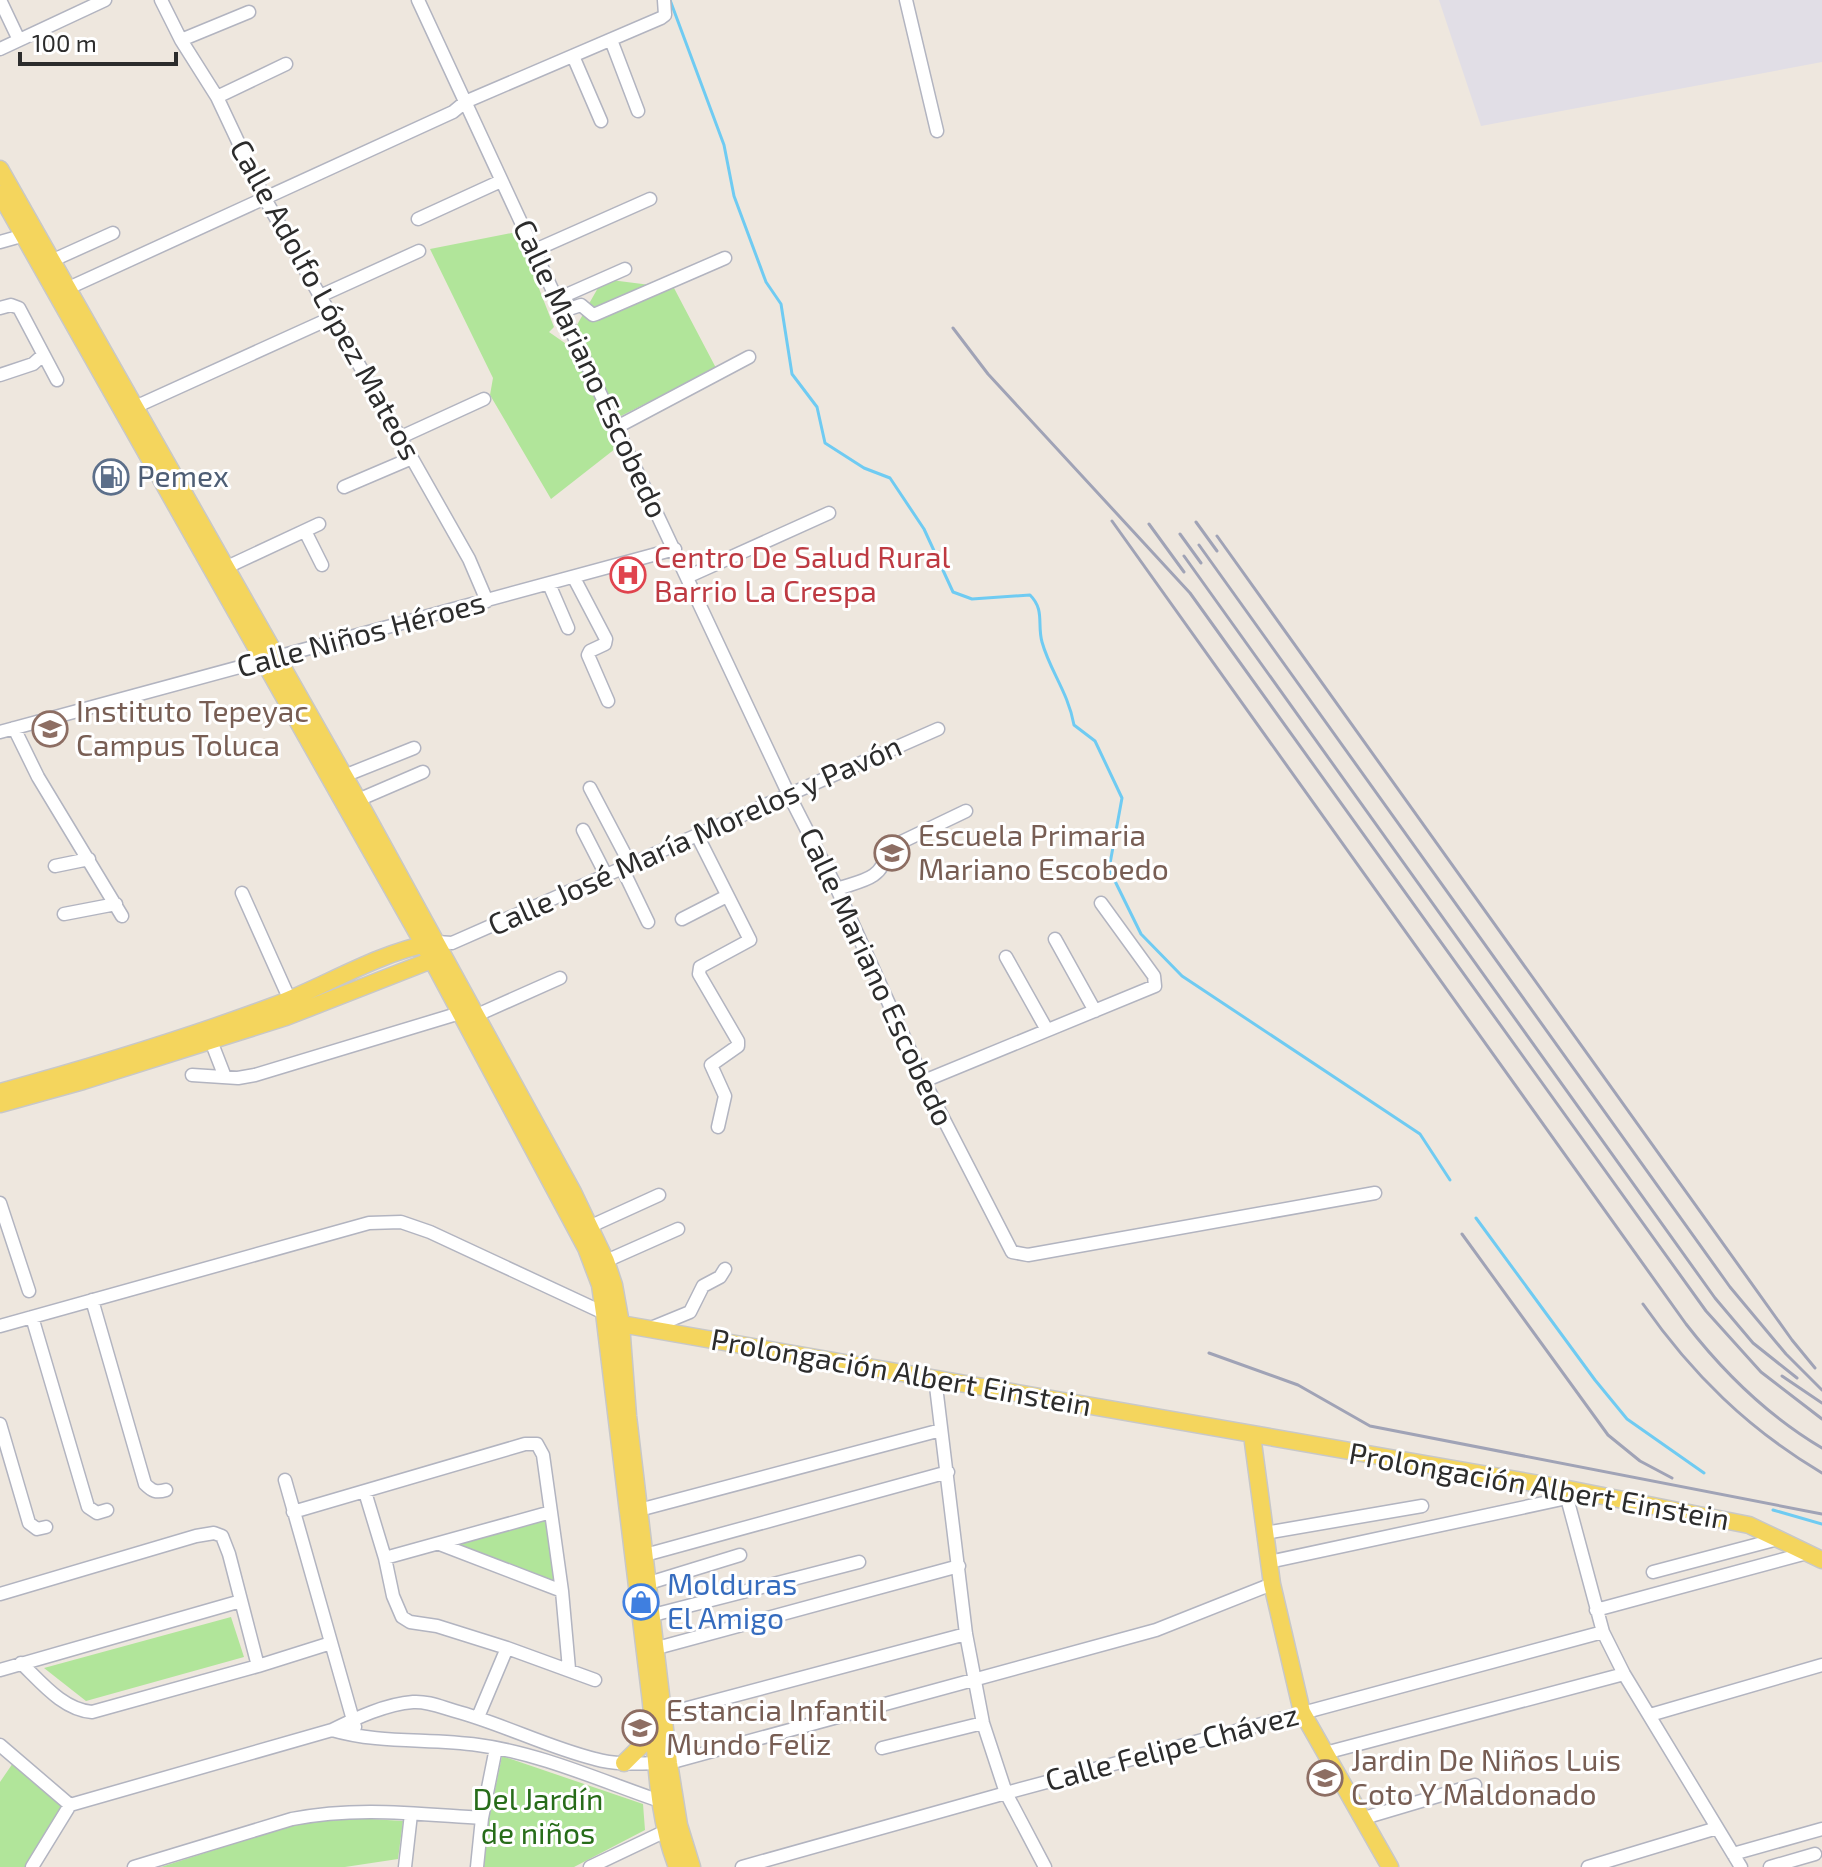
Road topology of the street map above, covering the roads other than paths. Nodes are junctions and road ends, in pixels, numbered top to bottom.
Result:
1 (0, 0) edge
2 (105, 0) edge
3 (418, 0) edge
4 (664, 0) edge
5 (906, 0) edge
6 (165, 1) edge
7 (82, 5) edge
8 (249, 12) dead end
9 (19, 40) junction
10 (181, 40) junction
11 (611, 40) junction
12 (0, 49) edge
13 (573, 56) junction
14 (286, 64) dead end
15 (217, 97) junction
16 (465, 102) junction
17 (638, 111) dead end
18 (601, 121) dead end
19 (937, 131) dead end
20 (0, 169) edge
21 (501, 181) junction
22 (0, 194) edge
23 (264, 197) junction
24 (650, 199) dead end
25 (418, 219) dead end
26 (113, 233) dead end
27 (30, 234) junction
28 (0, 242) edge
29 (535, 250) junction
30 (419, 251) dead end
31 (725, 258) dead end
32 (51, 261) junction
33 (625, 269) dead end
34 (61, 292) junction
35 (320, 296) junction
36 (560, 305) junction
37 (0, 308) edge
38 (331, 318) junction
39 (43, 355) junction
40 (749, 357) dead end
41 (0, 375) edge
42 (57, 380) dead end
43 (484, 399) dead end
44 (135, 407) junction
45 (617, 427) junction
46 (401, 437) junction
47 (412, 458) junction
48 (344, 487) dead end
49 (829, 513) dead end
50 (319, 524) dead end
51 (305, 531) junction
52 (675, 549) junction
53 (322, 565) dead end
54 (227, 567) junction
55 (687, 577) junction
56 (574, 578) junction
57 (549, 584) junction
58 (487, 601) junction
59 (568, 628) dead end
60 (269, 659) junction
61 (608, 701) dead end
62 (14, 728) junction
63 (938, 729) dead end
64 (0, 732) edge
65 (414, 748) dead end
66 (423, 772) dead end
67 (344, 776) junction
68 (590, 788) dead end
69 (789, 795) junction
70 (358, 800) junction
71 (966, 811) dead end
72 (583, 830) dead end
73 (697, 835) junction
74 (89, 859) junction
75 (55, 866) dead end
76 (626, 866) junction
77 (606, 875) junction
78 (837, 889) junction
79 (242, 893) dead end
80 (727, 896) junction
81 (1101, 903) dead end
82 (64, 914) dead end
83 (682, 919) dead end
84 (648, 922) dead end
85 (1055, 939) dead end
86 (438, 949) junction
87 (1006, 957) dead end
88 (560, 978) dead end
89 (289, 998) junction
90 (1095, 1011) junction
91 (469, 1014) junction
92 (241, 1024) junction
93 (1047, 1030) junction
94 (211, 1041) junction
95 (192, 1075) dead end
96 (225, 1077) junction
97 (924, 1081) junction
98 (0, 1092) edge
99 (0, 1104) edge
100 (718, 1127) dead end
101 (1375, 1193) dead end
102 (659, 1195) dead end
103 (0, 1203) edge
104 (591, 1226) junction
105 (678, 1229) dead end
106 (606, 1261) junction
107 (725, 1269) dead end
108 (29, 1291) dead end
109 (92, 1300) junction
110 (604, 1313) junction
111 (32, 1317) junction
112 (621, 1324) junction
113 (0, 1326) edge
114 (648, 1329) junction
115 (935, 1378) junction
116 (0, 1424) edge
117 (941, 1430) junction
118 (1252, 1435) junction
119 (948, 1472) junction
120 (285, 1480) dead end
121 (166, 1490) dead end
122 (365, 1492) junction
123 (1567, 1494) junction
124 (1422, 1506) dead end
125 (107, 1510) dead end
126 (639, 1510) junction
127 (293, 1512) junction
128 (551, 1512) junction
129 (46, 1527) dead end
130 (1265, 1533) junction
131 (1778, 1539) junction
132 (441, 1544) junction
133 (645, 1555) junction
134 (740, 1555) dead end
135 (1815, 1556) edge
136 (385, 1558) junction
137 (859, 1562) dead end
138 (1269, 1562) junction
139 (959, 1566) junction
140 (1653, 1572) dead end
141 (649, 1583) junction
142 (1272, 1584) junction
143 (562, 1591) junction
144 (0, 1594) edge
145 (241, 1601) junction
146 (1596, 1610) junction
147 (653, 1615) junction
148 (1603, 1632) junction
149 (966, 1634) junction
150 (331, 1643) junction
151 (507, 1648) junction
152 (657, 1648) junction
153 (21, 1663) junction
154 (1822, 1665) edge
155 (258, 1666) junction
156 (569, 1669) junction
157 (0, 1670) edge
158 (1624, 1674) junction
159 (595, 1680) dead end
160 (974, 1681) junction
161 (1302, 1712) junction
162 (1650, 1715) junction
163 (478, 1717) junction
164 (354, 1719) junction
165 (660, 1719) junction
166 (983, 1723) junction
167 (332, 1730) junction
168 (358, 1738) junction
169 (534, 1739) junction
170 (0, 1745) edge
171 (496, 1748) junction
172 (882, 1748) dead end
173 (1325, 1753) junction
174 (528, 1756) junction
175 (624, 1763) junction
176 (663, 1763) junction
177 (1475, 1785) dead end
178 (1006, 1793) junction
179 (668, 1804) junction
180 (70, 1805) junction
181 (411, 1814) junction
182 (482, 1818) junction
183 (1364, 1818) junction
184 (672, 1828) junction
185 (1717, 1828) junction
186 (1822, 1829) edge
187 (1733, 1854) junction
188 (1815, 1854) dead end
189 (405, 1866) edge
190 (32, 1867) edge
191 (134, 1867) edge
192 (390, 1867) edge
193 (477, 1867) edge
194 (590, 1867) edge
195 (677, 1867) edge
196 (692, 1867) edge
197 (742, 1867) edge
198 (1045, 1867) edge
199 (1390, 1867) edge
200 (1588, 1867) edge
201 (1741, 1867) edge
202 (1770, 1867) edge

1 - 9 street
2 - 7 street
3 - 16 street, Calle Mariano Escobedo
4 - 11 street
5 - 19 street
6 - 10 street, Calle Adolfo López Mateos
7 - 9 street
8 - 10 street
9 - 12 street
10 - 15 street, Calle Adolfo López Mateos
11 - 13 street
11 - 17 street
13 - 16 street
13 - 18 street
14 - 15 street
15 - 23 street, Calle Adolfo López Mateos
16 - 21 street, Calle Mariano Escobedo
16 - 23 street
20 - 27 main road
21 - 25 street
21 - 29 street, Calle Mariano Escobedo
22 - 27 main road
23 - 34 street
23 - 35 street, Calle Adolfo López Mateos
24 - 29 street
26 - 32 street
27 - 28 street
27 - 32 main road
27 - 34 main road
29 - 36 street, Calle Mariano Escobedo
30 - 35 street
31 - 36 street
32 - 34 main road
33 - 36 street
34 - 44 main road
34 - 60 main road
35 - 38 street, Calle Adolfo López Mateos
36 - 45 street, Calle Mariano Escobedo
37 - 39 street
38 - 44 street
38 - 46 street, Calle Adolfo López Mateos
39 - 41 street
39 - 42 street
40 - 45 street
43 - 46 street
44 - 54 main road
45 - 52 street, Calle Mariano Escobedo
46 - 47 street, Calle Adolfo López Mateos
47 - 48 street
47 - 58 street, Calle Adolfo López Mateos
49 - 55 street
50 - 51 street
51 - 53 street
51 - 54 street
52 - 55 street, Calle Mariano Escobedo
52 - 56 street, Calle Niños Héroes
54 - 60 main road
55 - 69 street, Calle Mariano Escobedo
56 - 57 street, Calle Niños Héroes
56 - 61 street
57 - 58 street, Calle Niños Héroes
57 - 59 street
58 - 60 street, Calle Niños Héroes
60 - 62 street, Calle Niños Héroes
60 - 67 main road
60 - 86 main road
62 - 64 street, Calle Niños Héroes
62 - 74 street
63 - 69 street, Calle José María Morelos y Pavón
65 - 67 street
66 - 70 street
67 - 70 main road
68 - 76 street
69 - 73 street, Calle José María Morelos y Pavón
69 - 78 street, Calle Mariano Escobedo
70 - 86 main road
71 - 78 street
72 - 77 street
73 - 76 street, Calle José María Morelos y Pavón
73 - 80 street
74 - 75 street
74 - 82 street
76 - 77 street, Calle José María Morelos y Pavón
76 - 84 street
77 - 86 street, Calle José María Morelos y Pavón
78 - 97 street, Calle Mariano Escobedo
79 - 89 street
80 - 83 street
80 - 100 street
81 - 90 street
85 - 90 street
86 - 89 main road, Calle José María Morelos y Pavón
86 - 91 main road
86 - 92 main road, Calle José María Morelos y Pavón
87 - 93 street
88 - 91 street
89 - 92 main road, Calle José María Morelos y Pavón
90 - 93 street
91 - 96 street
91 - 104 main road
91 - 110 main road
92 - 94 main road, Calle José María Morelos y Pavón
92 - 98 main road, Calle José María Morelos y Pavón
93 - 97 street
94 - 96 street
94 - 99 main road, Calle José María Morelos y Pavón
95 - 96 street
97 - 101 street, Calle Mariano Escobedo
102 - 104 street
103 - 108 street
104 - 106 main road
105 - 106 street
106 - 112 main road
107 - 114 street
109 - 110 street, Prolongación Albert Einstein
109 - 111 street, Prolongación Albert Einstein
109 - 121 street
110 - 112 main road, Prolongación Albert Einstein
110 - 165 main road
111 - 113 street, Prolongación Albert Einstein
111 - 125 street
112 - 114 main road, Prolongación Albert Einstein
112 - 126 main road
114 - 115 main road, Prolongación Albert Einstein
115 - 117 street
115 - 118 main road, Prolongación Albert Einstein
116 - 129 street
117 - 119 street
117 - 126 street
118 - 123 main road, Prolongación Albert Einstein
118 - 130 main road
119 - 133 street
119 - 139 street
120 - 127 street
122 - 127 street
122 - 128 street
122 - 136 street
123 - 131 main road, Prolongación Albert Einstein
123 - 138 street
123 - 146 street
124 - 130 street
126 - 133 main road
127 - 150 street
128 - 132 street
128 - 143 street
130 - 138 main road
131 - 135 main road, Prolongación Albert Einstein
131 - 140 street
132 - 136 street
132 - 143 street
133 - 141 main road
134 - 141 street
135 - 146 street
136 - 151 street
137 - 147 street
138 - 142 main road
139 - 149 street
139 - 152 street
141 - 147 main road
142 - 160 street
142 - 161 main road
143 - 156 street
144 - 145 street
145 - 153 street
145 - 155 street
146 - 148 street
147 - 152 main road
148 - 158 street
148 - 161 street, Calle Felipe Chávez
149 - 160 street
149 - 165 street
150 - 155 street
150 - 164 street
151 - 156 street
151 - 163 street
152 - 165 main road
153 - 155 street
153 - 157 street
154 - 162 street
156 - 159 street
158 - 162 street
158 - 173 street
160 - 166 street
160 - 176 street
161 - 173 main road
161 - 178 street, Calle Felipe Chávez
162 - 185 street
163 - 164 street
163 - 169 street
164 - 167 street
164 - 168 street
165 - 175 main road
165 - 176 main road
166 - 172 street
166 - 178 street
167 - 168 street
167 - 180 street
168 - 171 street
169 - 174 street
169 - 175 street
170 - 180 street
171 - 174 street
171 - 182 street
173 - 183 main road
174 - 179 street
175 - 176 street
176 - 179 main road
177 - 183 street
178 - 197 street, Calle Felipe Chávez
178 - 198 street
179 - 184 main road
180 - 190 street
181 - 182 street
181 - 189 street
181 - 191 street
182 - 193 street
183 - 199 main road
184 - 194 street
184 - 195 main road
184 - 196 main road
185 - 187 street
185 - 200 street
186 - 187 street
187 - 201 street
188 - 202 street
189 - 192 street

